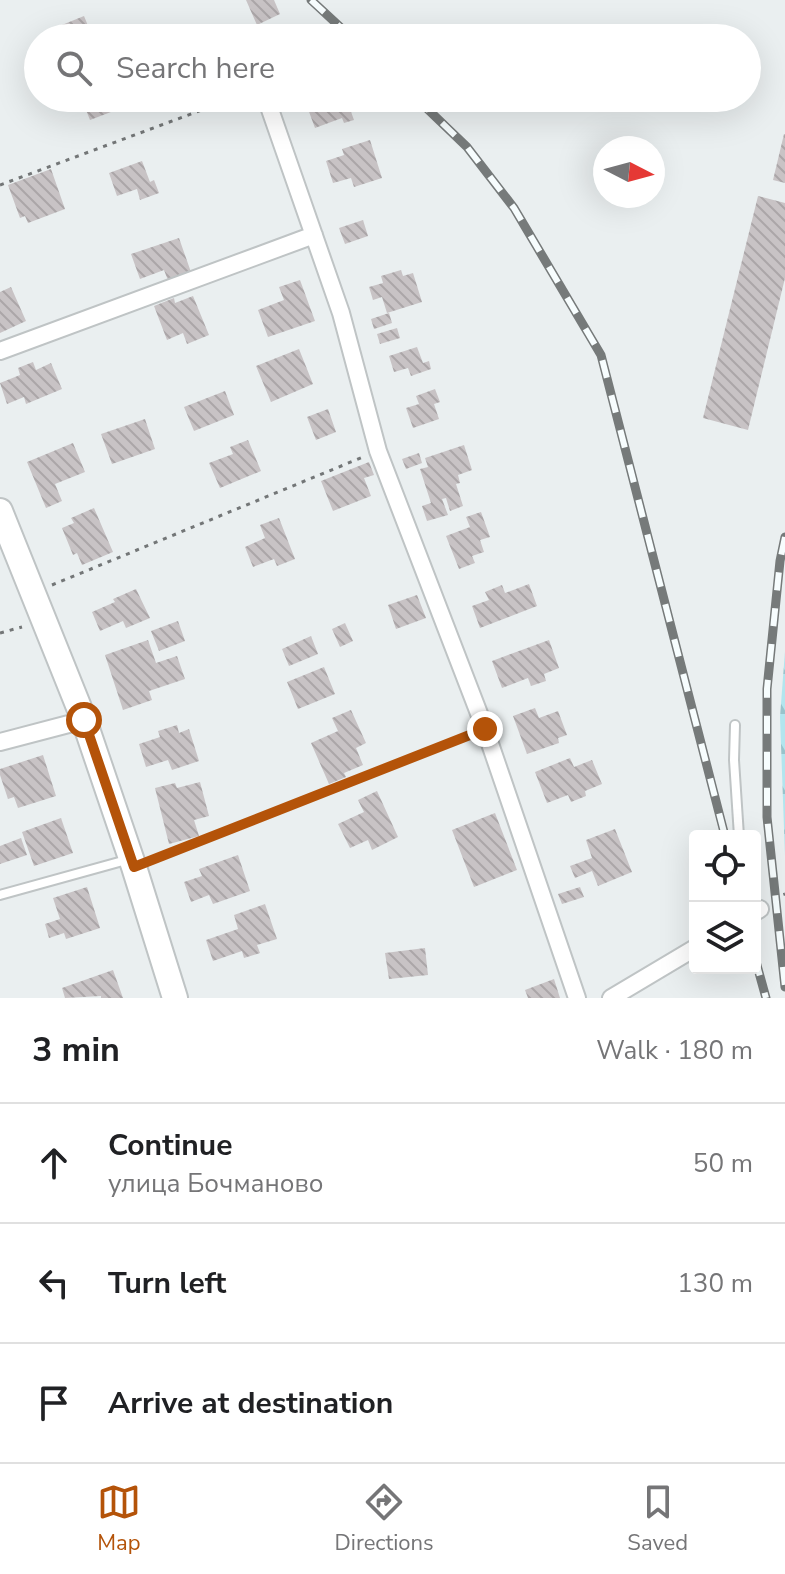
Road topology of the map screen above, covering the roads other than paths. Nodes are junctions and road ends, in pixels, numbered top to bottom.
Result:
1 (271, 112) edge
2 (314, 235) junction
3 (0, 351) edge
4 (0, 511) edge
5 (84, 720) junction
6 (735, 725) dead end
7 (0, 742) edge
8 (739, 830) edge
9 (132, 863) junction
10 (0, 895) edge
11 (689, 952) edge
12 (175, 998) edge
13 (577, 998) edge
14 (611, 998) edge

1 - 2 street
2 - 3 street
2 - 13 street
4 - 5 main road
5 - 7 street
5 - 9 main road
6 - 8 lane
9 - 10 lane
9 - 12 main road
11 - 14 street

